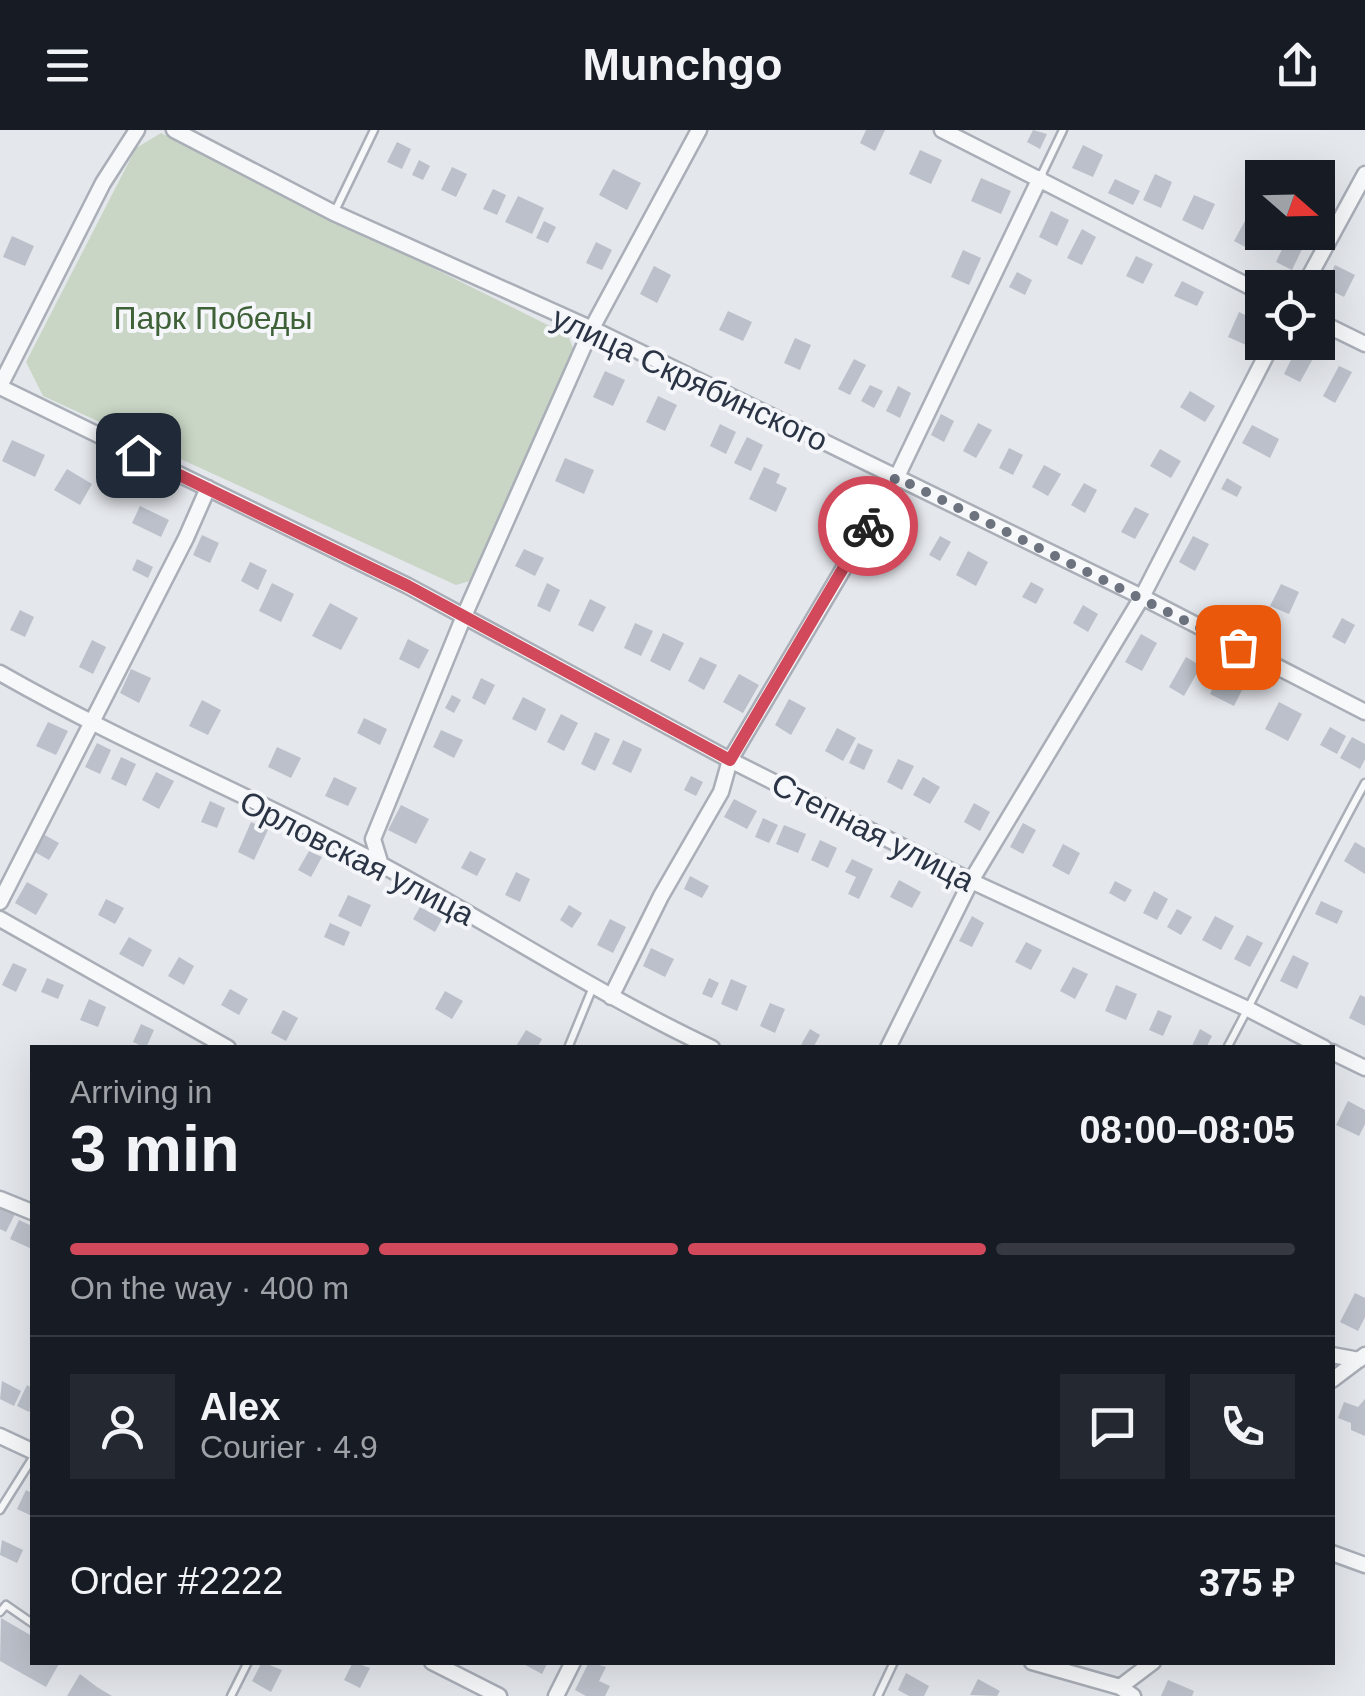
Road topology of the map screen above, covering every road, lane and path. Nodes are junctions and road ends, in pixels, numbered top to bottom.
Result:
1 (138, 130) edge
2 (174, 130) edge
3 (374, 130) edge
4 (699, 130) edge
5 (942, 130) edge
6 (1063, 130) edge
7 (1365, 174) edge
8 (1040, 178) junction
9 (334, 213) junction
10 (1312, 270) edge
11 (1245, 284) edge
12 (1335, 329) edge
13 (591, 330) junction
14 (1365, 344) edge
15 (1265, 360) edge
16 (0, 386) edge
17 (896, 477) junction
18 (208, 488) junction
19 (1142, 597) junction
20 (464, 616) junction
21 (0, 673) edge
22 (1365, 712) edge
23 (89, 724) junction
24 (730, 760) junction
25 (1365, 783) edge
26 (381, 865) junction
27 (971, 881) junction
28 (0, 902) edge
29 (0, 919) edge
30 (594, 986) junction
31 (611, 997) junction
32 (1248, 1008) junction
33 (223, 1045) edge
34 (569, 1045) edge
35 (706, 1045) edge
36 (889, 1045) edge
37 (1230, 1045) edge
38 (1318, 1045) edge
39 (1335, 1053) edge
40 (1365, 1068) edge
41 (0, 1199) edge
42 (30, 1211) edge
43 (1335, 1354) edge
44 (1362, 1357) edge
45 (1335, 1378) edge
46 (0, 1436) edge
47 (30, 1450) edge
48 (30, 1462) edge
49 (0, 1510) edge
50 (1335, 1553) edge
51 (1365, 1565) edge
52 (0, 1612) edge
53 (30, 1622) edge
54 (246, 1665) edge
55 (438, 1665) edge
56 (572, 1665) edge
57 (893, 1665) edge
58 (1041, 1665) edge
59 (1151, 1665) edge
60 (1126, 1692) edge
61 (231, 1696) edge
62 (499, 1696) edge
63 (556, 1696) edge
64 (878, 1696) edge

1 - 16 street
2 - 9 street, улица Скрябинского
3 - 9 lane
4 - 13 street
5 - 8 street
6 - 8 lane
7 - 10 street
8 - 11 street
8 - 17 street
9 - 13 street, улица Скрябинского
12 - 14 street
13 - 17 street, улица Скрябинского
13 - 20 street
15 - 19 street
16 - 18 street, Степная улица
17 - 19 street, улица Скрябинского
17 - 24 street
18 - 20 street, Степная улица
18 - 23 street
19 - 22 street, улица Скрябинского
19 - 27 street
20 - 24 street, Степная улица
20 - 26 street
21 - 23 street, Орловская улица
23 - 26 street, Орловская улица
23 - 28 street
24 - 27 street, Степная улица
24 - 31 street
25 - 32 lane
26 - 30 street, Орловская улица
27 - 32 street, Степная улица
27 - 36 street
29 - 33 street
30 - 31 street, Орловская улица
30 - 34 lane
31 - 35 street, Орловская улица
32 - 37 lane
32 - 38 street, Степная улица
39 - 40 street
41 - 42 street
43 - 44 street
44 - 45 street
46 - 47 street
48 - 49 lane
50 - 51 street
52 - 53 lane
54 - 61 lane
55 - 62 street
56 - 63 street
57 - 64 lane
58 - 60 street
59 - 60 street

